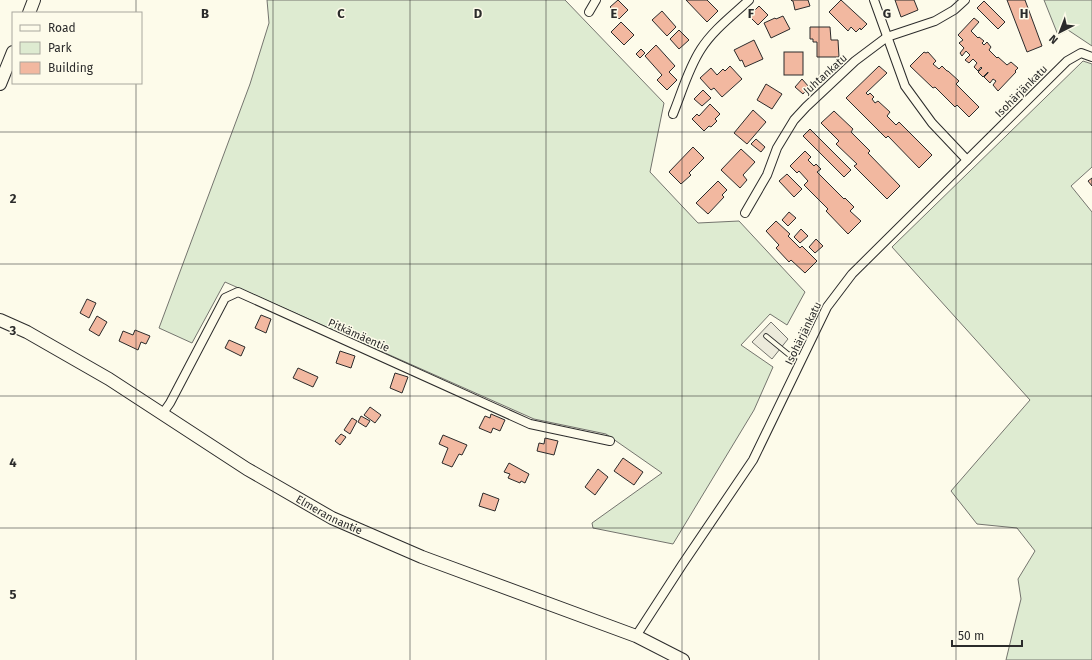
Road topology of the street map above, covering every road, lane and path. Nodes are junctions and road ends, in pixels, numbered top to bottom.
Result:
1 (34, 0) edge
2 (596, 0) edge
3 (749, 0) edge
4 (874, 0) edge
5 (965, 0) edge
6 (29, 12) edge
7 (589, 12) dead end
8 (887, 37) junction
9 (12, 54) edge
10 (1092, 57) edge
11 (0, 84) edge
12 (673, 114) dead end
13 (967, 160) junction
14 (745, 213) dead end
15 (0, 320) edge
16 (766, 336) dead end
17 (803, 358) junction
18 (163, 413) junction
19 (610, 441) dead end
20 (636, 636) junction
21 (683, 660) edge

1 - 6 street
2 - 7 street
3 - 12 street
4 - 8 street
5 - 8 street, Juhtankatu
8 - 13 street
8 - 14 street, Juhtankatu
9 - 11 street
10 - 13 street, Isohärjänkatu
13 - 17 street, Isohärjänkatu
15 - 18 street, Elmerannantie
16 - 17 lane
17 - 20 street, Isohärjänkatu
18 - 19 street, Pitkämäentie
18 - 20 street, Elmerannantie
20 - 21 street, Elmerannantie

